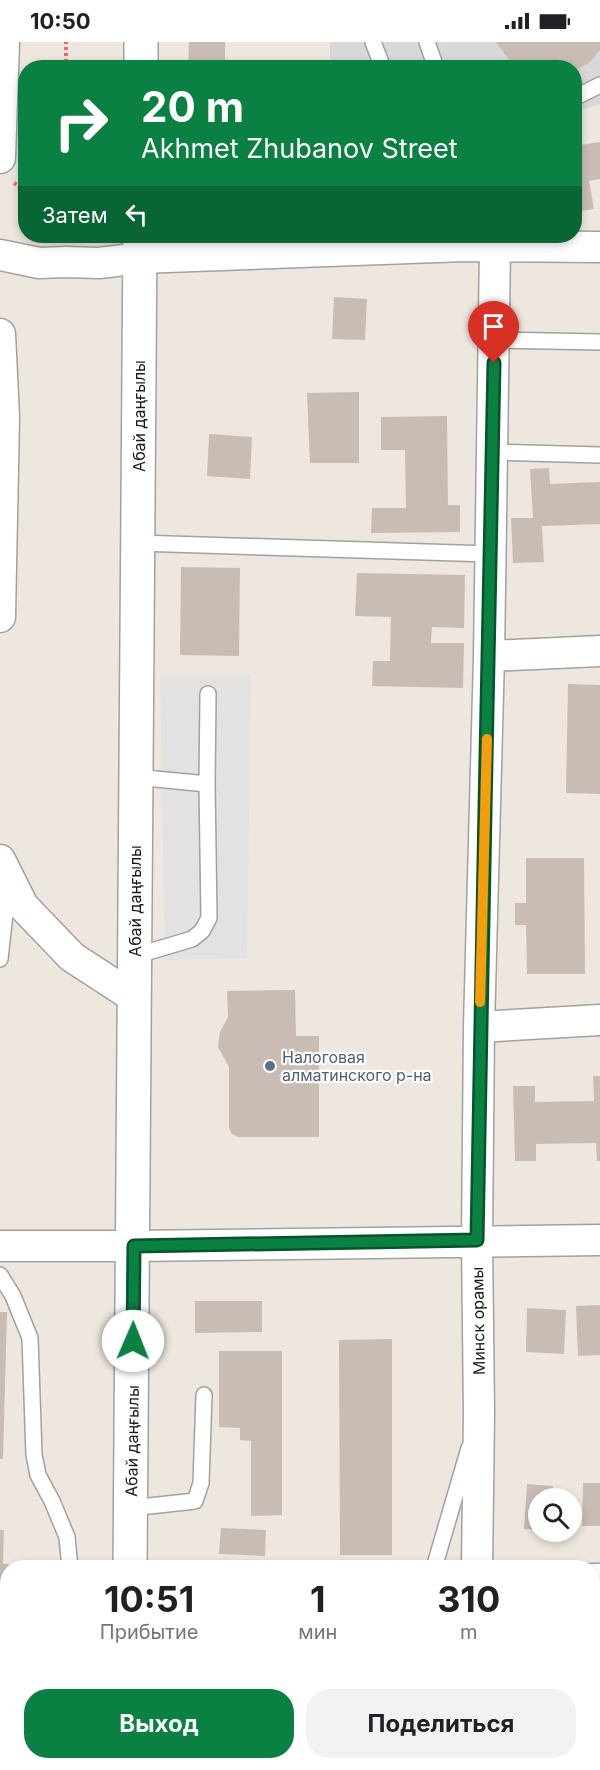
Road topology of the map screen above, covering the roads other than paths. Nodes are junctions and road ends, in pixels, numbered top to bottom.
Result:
1 (4, 42) edge
2 (141, 42) edge
3 (373, 42) edge
4 (427, 42) edge
5 (141, 60) edge
6 (380, 60) edge
7 (433, 60) edge
8 (600, 85) edge
9 (582, 94) edge
10 (1, 115) edge
11 (5, 169) edge
12 (356, 243) edge
13 (474, 243) edge
14 (140, 247) edge
15 (495, 247) junction
16 (600, 247) edge
17 (0, 255) edge
18 (0, 334) edge
19 (494, 340) junction
20 (600, 342) edge
21 (2, 417) edge
22 (493, 452) junction
23 (600, 455) edge
24 (138, 543) junction
25 (490, 554) junction
26 (0, 617) edge
27 (600, 651) edge
28 (489, 656) junction
29 (208, 694) dead end
30 (135, 777) junction
31 (207, 784) junction
32 (5, 869) edge
33 (135, 956) junction
34 (0, 959) edge
35 (135, 998) junction
36 (600, 1020) edge
37 (479, 1027) junction
38 (477, 1240) junction
39 (600, 1240) edge
40 (0, 1246) edge
41 (134, 1246) junction
42 (0, 1275) edge
43 (204, 1395) dead end
44 (479, 1413) junction
45 (131, 1508) junction
46 (69, 1560) edge
47 (130, 1560) edge
48 (436, 1560) edge
49 (477, 1560) edge

1 - 10 street
2 - 5 street
3 - 6 lane
4 - 7 lane
8 - 9 lane
10 - 11 street
12 - 14 street
13 - 15 street
14 - 17 street
14 - 24 street, Абай даңғылы
15 - 16 street
15 - 19 street, Минск орамы
18 - 21 street
19 - 20 lane
19 - 22 street, Минск орамы
21 - 26 street
22 - 23 lane
22 - 25 street, Минск орамы
24 - 25 lane
24 - 30 street, Абай даңғылы
25 - 28 street, Минск орамы
27 - 28 street
28 - 37 street, Минск орамы
29 - 31 lane
30 - 31 lane
30 - 33 street, Абай даңғылы
31 - 33 lane
32 - 34 lane
32 - 35 street
33 - 35 street, Абай даңғылы
35 - 41 street, Абай даңғылы
36 - 37 street
37 - 38 street, Минск орамы
38 - 39 street
38 - 41 street
38 - 44 street, Минск орамы
40 - 41 street
41 - 45 street, Абай даңғылы
42 - 46 lane
43 - 45 lane
44 - 48 lane
44 - 49 street, Минск орамы
45 - 47 street, Абай даңғылы

